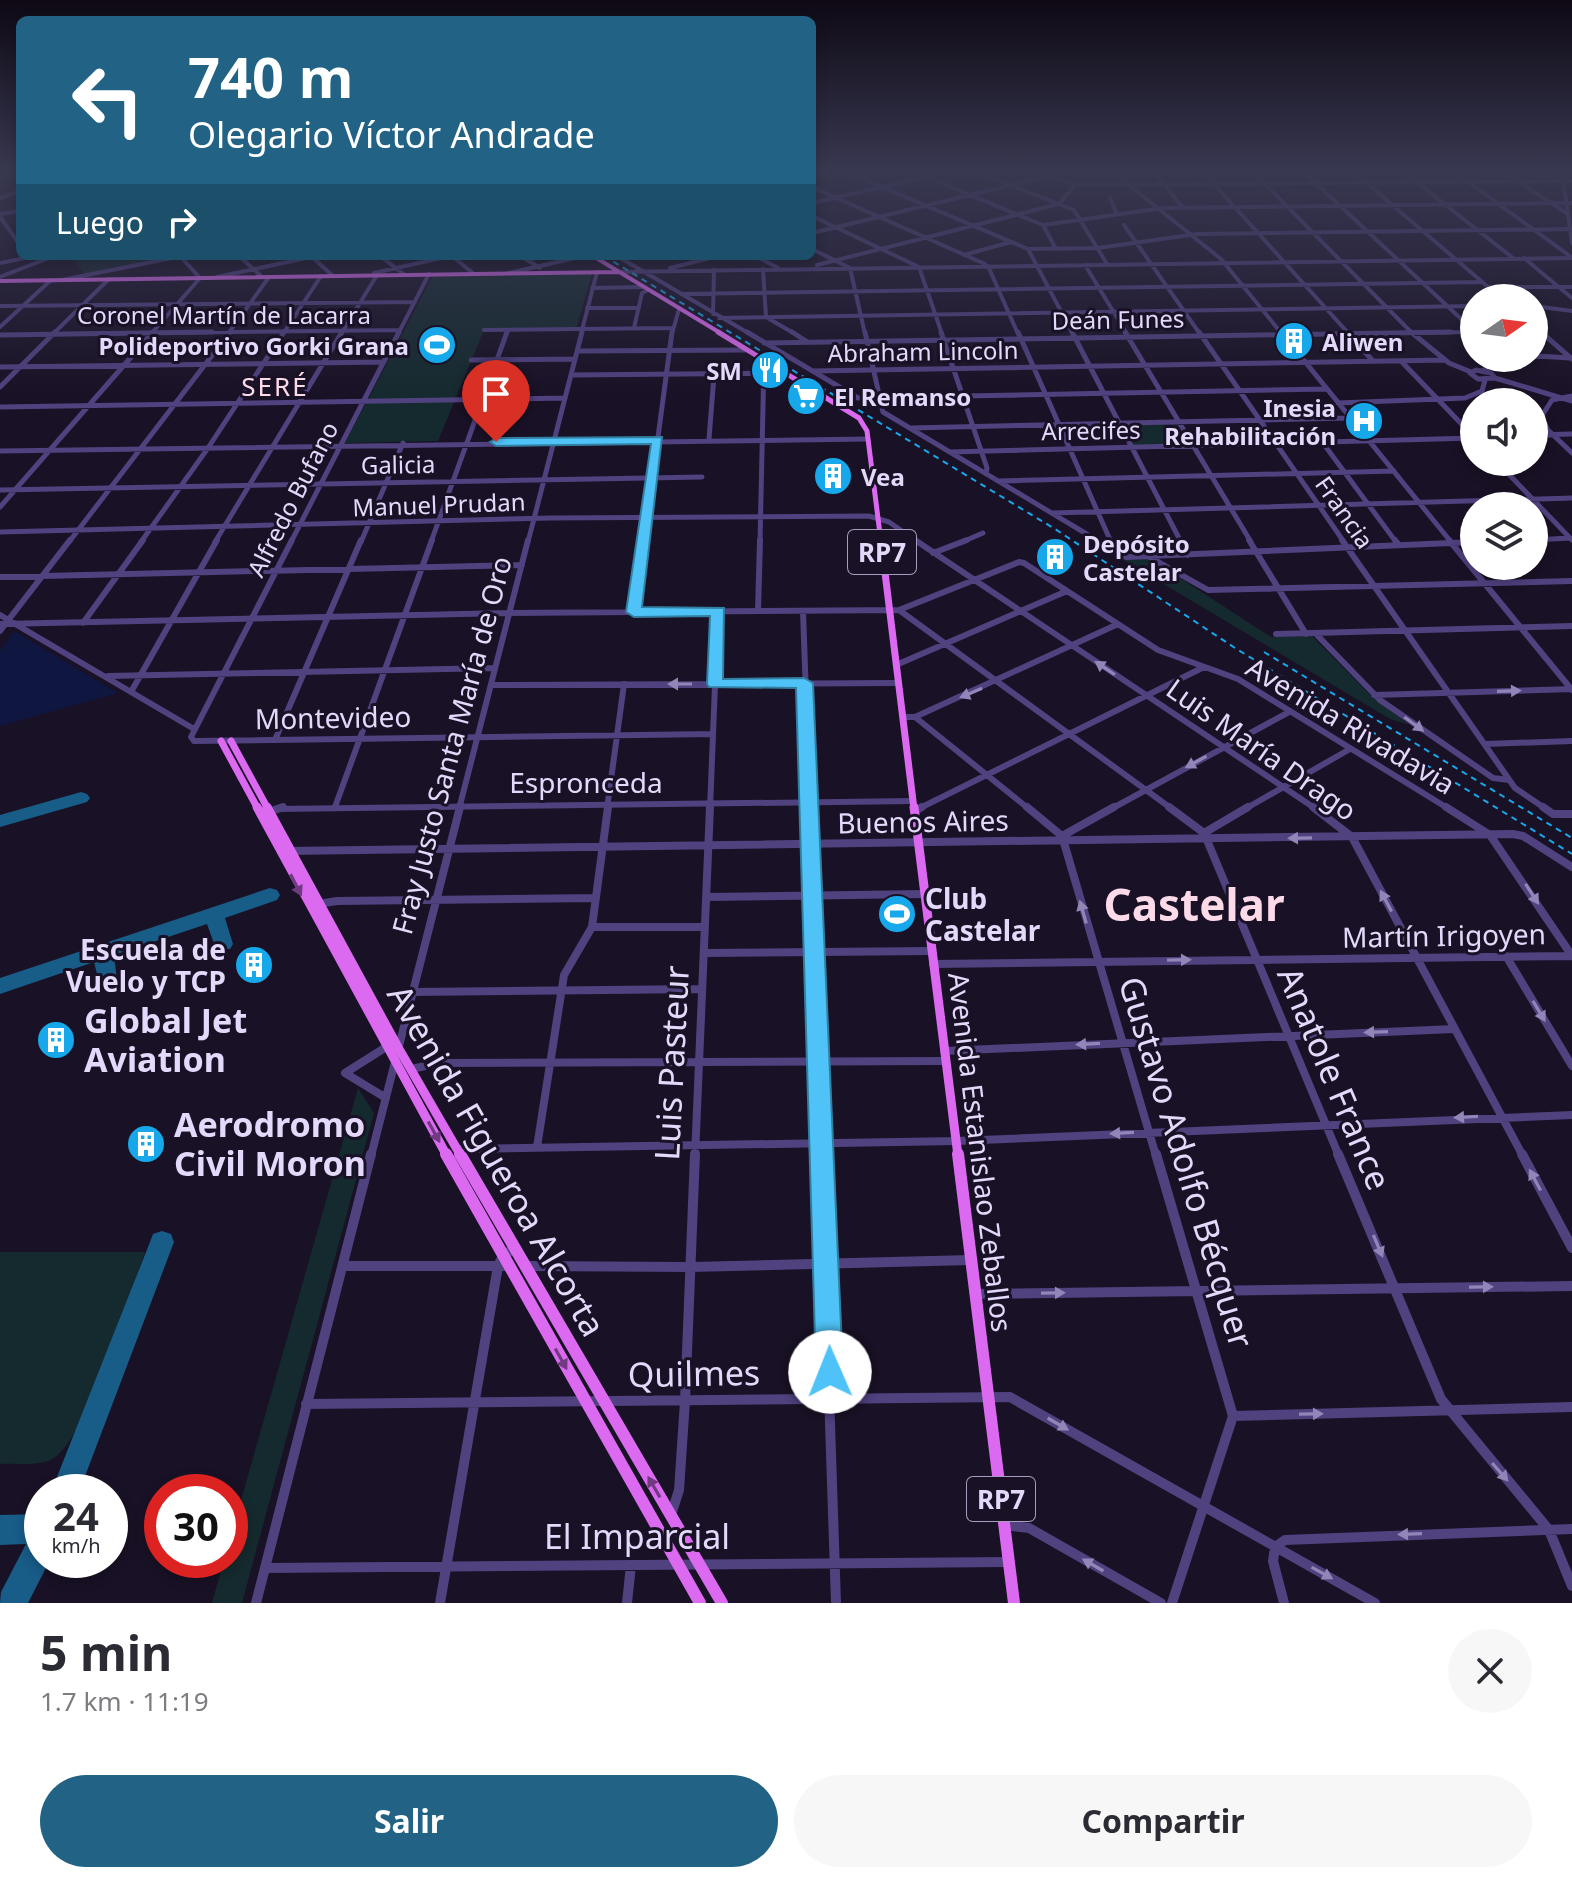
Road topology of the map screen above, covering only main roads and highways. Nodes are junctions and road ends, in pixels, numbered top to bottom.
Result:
1 (600, 260) edge
2 (619, 272) junction
3 (0, 279) edge
4 (226, 741) road end
5 (265, 813) junction
6 (700, 1603) edge
7 (722, 1603) edge
8 (1014, 1603) edge

1 - 2 main road, RP7
2 - 3 main road
2 - 8 main road, Avenida Estanislao Zeballos / RP7
4 - 5 main road, Avenida Figueroa Alcorta
5 -> 6 main road, Avenida Figueroa Alcorta
7 -> 5 main road, Avenida Figueroa Alcorta

